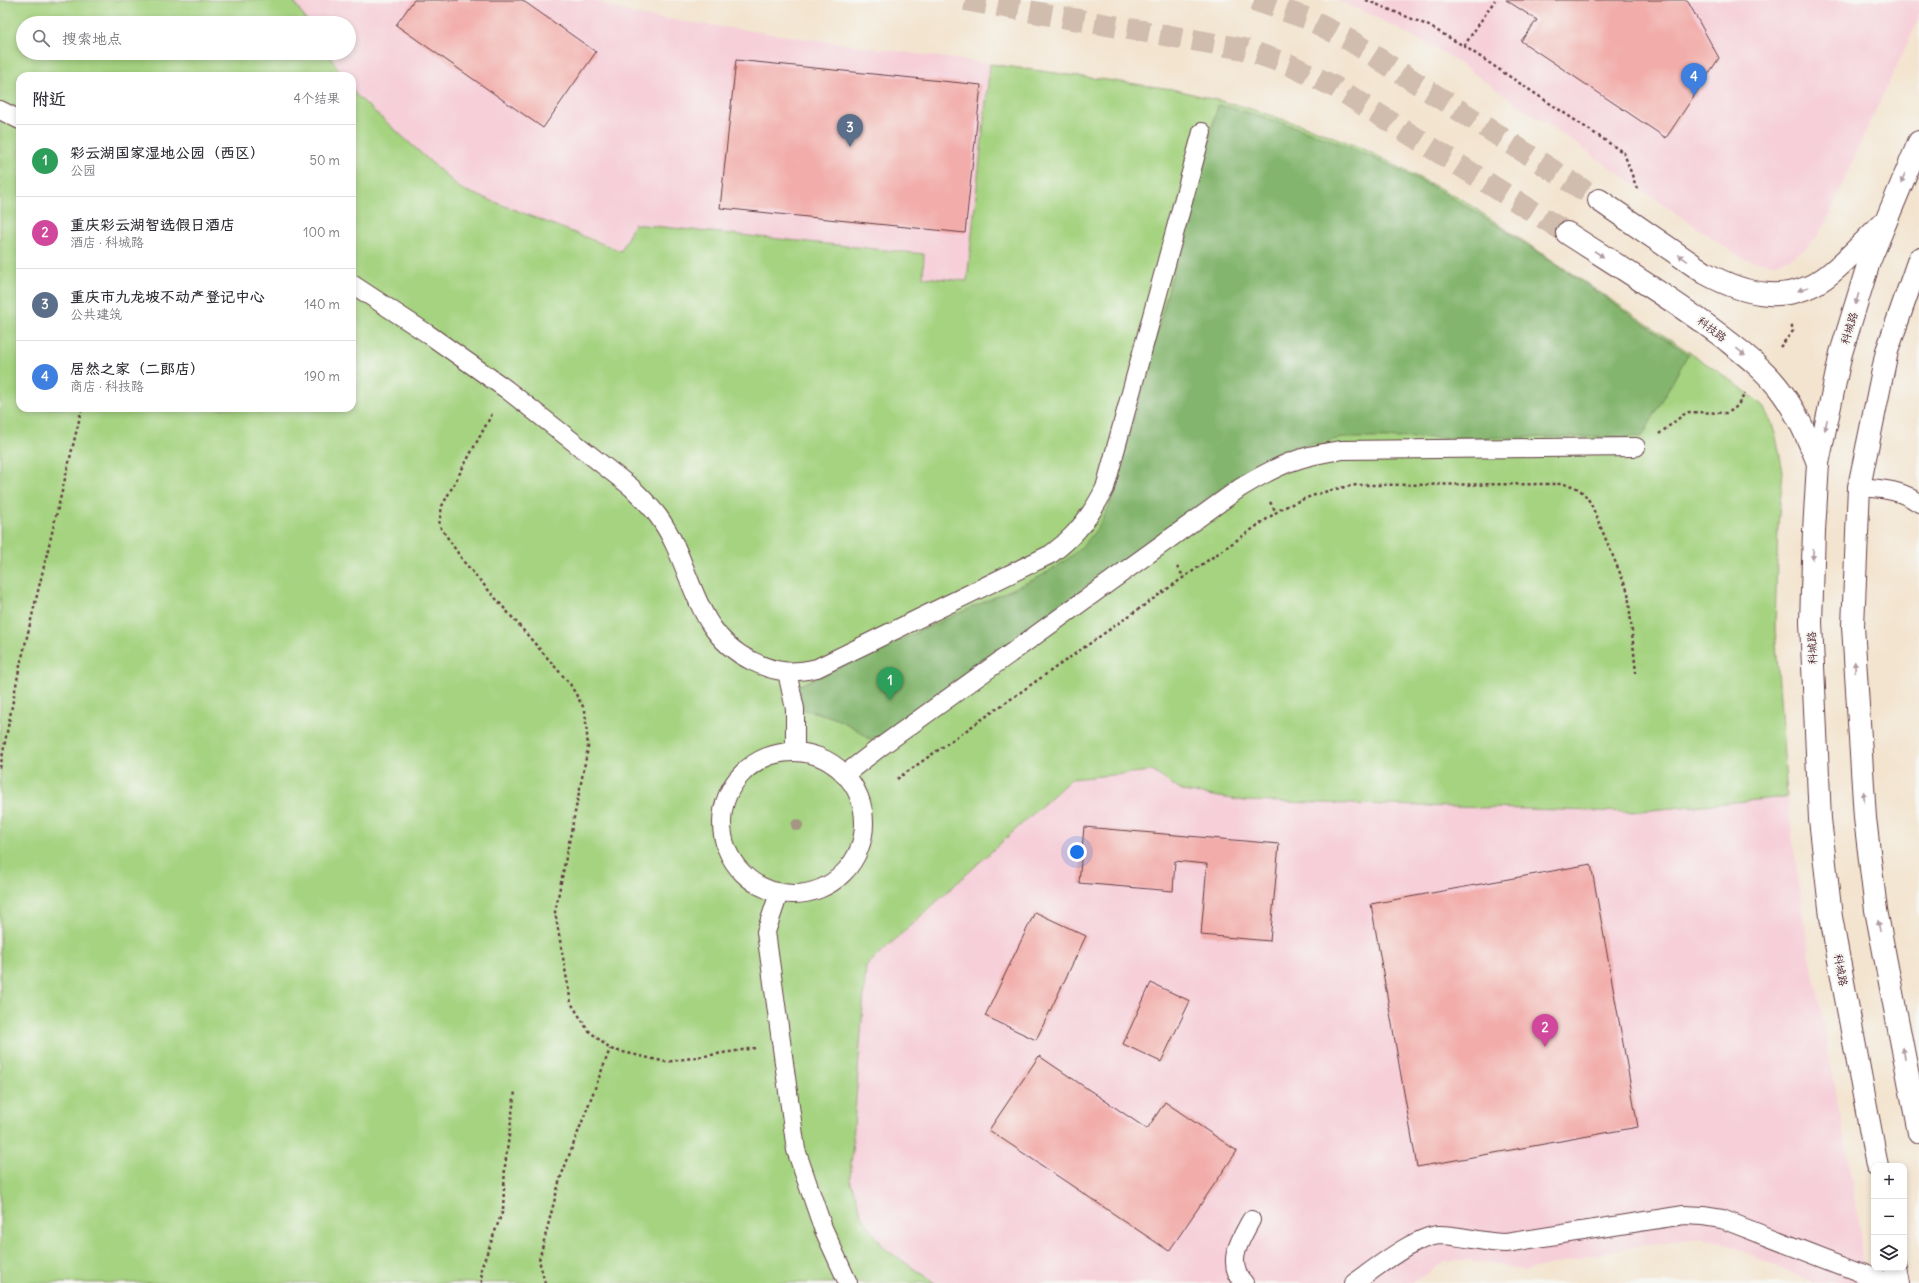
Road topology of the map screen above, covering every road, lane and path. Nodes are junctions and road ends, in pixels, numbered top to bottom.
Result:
1 (1366, 0) edge
2 (1495, 0) edge
3 (1464, 46) junction
4 (0, 110) edge
5 (16, 118) edge
6 (1202, 132) dead end
7 (1919, 142) edge
8 (1642, 192) dead end
9 (1599, 200) tunnel mouth
10 (1886, 220) junction
11 (1566, 232) tunnel mouth
12 (1919, 259) edge
13 (356, 287) edge
14 (1790, 318) dead end
15 (1775, 352) dead end
16 (1748, 388) dead end
17 (506, 389) junction
18 (81, 412) edge
19 (1636, 447) joint
20 (1818, 463) junction
21 (1859, 487) junction
22 (1919, 503) edge
23 (787, 672) junction
24 (1636, 672) dead end
25 (795, 752) junction
26 (0, 768) edge
27 (844, 775) junction
28 (897, 779) dead end
29 (779, 893) junction
30 (781, 1043) junction
31 (610, 1049) junction
32 (515, 1091) dead end
33 (1919, 1133) edge
34 (1876, 1163) edge
35 (1251, 1220) dead end
36 (1896, 1271) edge
37 (482, 1283) edge
38 (545, 1283) edge
39 (848, 1283) edge
40 (1244, 1283) edge
41 (1354, 1283) edge
42 (1886, 1283) edge
43 (1898, 1283) edge

1 - 3 path
2 - 3 path
3 - 8 path
4 - 5 lane
6 - 23 lane
7 -> 10 main road, 科城路
10 -> 9 main road
10 -> 20 main road, 科城路
11 -> 20 main road, 科技路
12 - 21 main road
13 - 17 lane
14 - 15 path
16 - 19 path
17 - 23 lane
17 - 31 path
18 - 26 path
19 - 27 lane
20 -> 34 main road, 科城路
21 - 22 lane
33 -> 21 main road
23 - 25 lane
24 - 28 path
25 - 27 lane
25 - 29 lane
27 - 29 lane
29 - 30 lane
30 - 31 path
30 - 39 lane
31 - 38 path
32 - 37 path
35 - 40 lane
36 - 43 main road
41 - 42 lane

